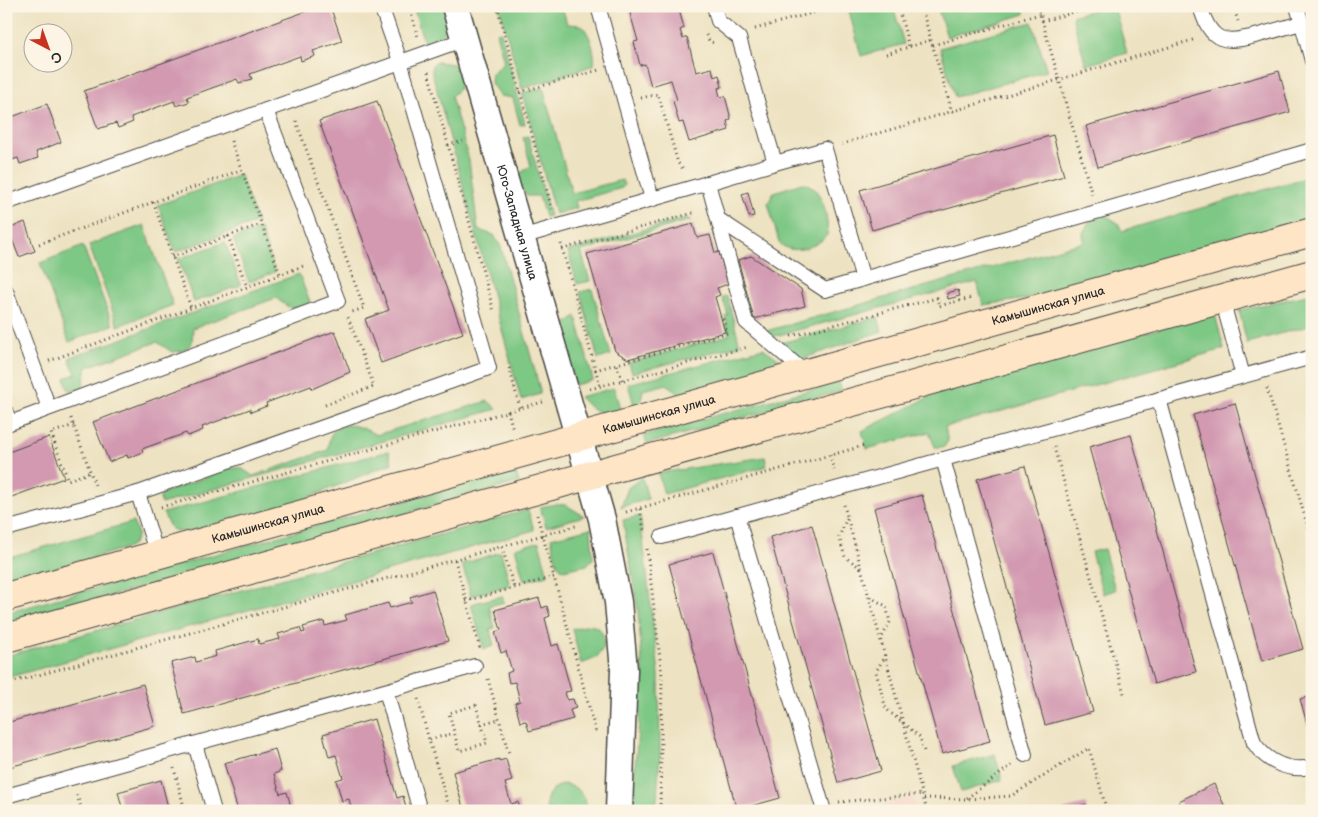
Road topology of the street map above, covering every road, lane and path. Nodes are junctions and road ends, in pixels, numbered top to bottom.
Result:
1 (381, 6) edge
2 (410, 6) edge
3 (456, 6) edge
4 (496, 6) edge
5 (598, 6) edge
6 (714, 6) edge
7 (837, 6) edge
8 (898, 6) edge
9 (922, 6) edge
10 (1038, 6) edge
11 (1082, 6) edge
12 (1200, 6) edge
13 (1234, 6) edge
14 (1297, 6) edge
15 (1040, 14) junction
16 (1042, 21) junction
17 (1301, 23) junction
18 (1214, 34) junction
19 (735, 35) junction
20 (465, 39) junction
21 (931, 40) junction
22 (933, 45) junction
23 (909, 47) junction
24 (423, 53) junction
25 (886, 54) dead end
26 (1312, 60) edge
27 (400, 61) junction
28 (614, 66) junction
29 (1059, 79) junction
30 (520, 92) junction
31 (635, 96) dead end
32 (266, 110) junction
33 (952, 112) junction
34 (224, 125) junction
35 (463, 141) dead end
36 (448, 145) junction
37 (837, 145) dead end
38 (1312, 150) edge
39 (775, 163) junction
40 (241, 170) junction
41 (692, 171) dead end
42 (708, 183) junction
43 (1102, 192) dead end
44 (1092, 195) junction
45 (1082, 198) dead end
46 (652, 199) junction
47 (153, 202) junction
48 (6, 203) edge
49 (716, 213) junction
50 (262, 224) junction
51 (557, 227) junction
52 (1312, 232) edge
53 (228, 236) junction
54 (521, 237) junction
55 (40, 244) dead end
56 (562, 249) junction
57 (172, 257) junction
58 (323, 259) junction
59 (280, 274) junction
60 (1312, 274) edge
61 (863, 279) junction
62 (247, 287) junction
63 (6, 291) edge
64 (971, 298) dead end
65 (1222, 299) junction
66 (191, 308) junction
67 (495, 314) dead end
68 (722, 316) dead end
69 (768, 342) junction
70 (1312, 357) edge
71 (508, 361) dead end
72 (854, 362) junction
73 (618, 364) junction
74 (34, 366) junction
75 (595, 370) junction
76 (807, 374) junction
77 (1243, 376) junction
78 (622, 380) junction
79 (1266, 385) dead end
80 (600, 386) junction
81 (566, 395) junction
82 (865, 398) junction
83 (1158, 399) junction
84 (49, 408) junction
85 (520, 408) junction
86 (6, 412) edge
87 (61, 420) dead end
88 (74, 425) junction
89 (578, 438) junction
90 (1053, 444) dead end
91 (863, 446) dead end
92 (830, 455) junction
93 (943, 459) junction
94 (90, 472) junction
95 (589, 475) junction
96 (839, 488) junction
97 (97, 489) dead end
98 (138, 493) junction
99 (640, 508) junction
100 (144, 512) junction
101 (737, 516) junction
102 (847, 518) junction
103 (602, 519) junction
104 (6, 529) edge
105 (645, 536) dead end
106 (662, 537) dead end
107 (1312, 541) edge
108 (647, 545) dead end
109 (502, 547) junction
110 (157, 555) junction
111 (861, 568) junction
112 (514, 588) junction
113 (6, 597) edge
114 (869, 597) junction
115 (466, 601) dead end
116 (6, 638) edge
117 (881, 640) junction
118 (885, 655) junction
119 (475, 666) dead end
120 (413, 683) junction
121 (6, 684) edge
122 (386, 690) junction
123 (1125, 697) dead end
124 (500, 719) dead end
125 (481, 724) junction
126 (904, 725) junction
127 (454, 733) junction
128 (596, 738) dead end
129 (429, 740) junction
130 (195, 744) junction
131 (169, 751) junction
132 (924, 751) dead end
133 (1024, 755) joint
134 (1312, 767) edge
135 (923, 794) junction
136 (6, 796) edge
137 (924, 798) junction
138 (966, 799) junction
139 (822, 807) edge
140 (186, 811) edge
141 (214, 811) edge
142 (420, 811) edge
143 (450, 811) edge
144 (619, 811) edge
145 (660, 811) edge
146 (928, 811) edge
147 (1107, 811) edge

1 - 27 lane
2 - 24 path
3 - 20 street, Юго-Западная улица
4 - 30 path
5 - 28 lane
6 - 19 lane
7 - 19 path
8 - 23 path
9 - 21 path
10 - 15 path
11 - 16 path
12 - 18 lane
13 - 18 path
14 - 17 lane
15 - 16 path
15 - 22 path
16 - 29 path
17 - 18 lane
17 - 26 lane
18 - 29 path
19 - 39 lane
20 - 24 lane
20 - 54 street, Юго-Западная улица
21 - 22 path
21 - 23 path
22 - 33 path
23 - 25 path
24 - 27 lane
24 - 36 path
27 - 32 lane
27 - 98 lane
28 - 30 path
28 - 46 lane
29 - 33 path
29 - 44 path
30 - 51 path
31 - 41 path
32 - 34 lane
32 - 58 lane
33 - 37 path
34 - 40 path
34 - 48 lane
35 - 36 path
36 - 67 path
38 - 61 lane
39 - 42 lane
39 - 61 lane
40 - 47 path
40 - 50 path
42 - 46 lane
42 - 49 lane
43 - 44 path
44 - 45 path
46 - 51 lane
47 - 55 path
47 - 57 path
49 - 56 path
49 - 61 lane
49 - 69 lane
50 - 53 path
50 - 59 path
51 - 54 lane
51 - 56 path
52 - 72 street, Камышинская улица
53 - 57 path
53 - 62 path
54 - 81 street, Юго-Западная улица
56 - 75 path
57 - 66 path
58 - 59 path
58 - 84 lane
59 - 62 path
60 - 65 street
62 - 66 path
63 - 74 lane
64 - 69 path
65 - 77 lane
65 - 82 street
66 - 74 path
68 - 73 path
69 - 76 lane
69 - 78 path
70 - 77 lane
71 - 85 path
72 - 76 street, Камышинская улица
72 - 82 street
73 - 75 path
73 - 78 path
74 - 84 lane
75 - 80 path
76 - 89 street, Камышинская улица
77 - 83 lane
78 - 80 path
79 - 107 path
80 - 81 path
81 - 85 path
81 - 89 street, Юго-Западная улица
82 - 95 street
83 - 93 lane
83 - 134 lane
84 - 86 lane
85 - 100 path
87 - 88 path
88 - 94 path
88 - 94 path
89 - 95 street, Юго-Западная улица
89 - 110 street, Камышинская улица
90 - 123 path
91 - 92 path
92 - 96 path
92 - 99 path
93 - 96 lane
93 - 133 lane
94 - 97 path
95 - 103 street, Юго-Западная улица
95 - 116 street
96 - 101 lane
96 - 102 path
98 - 100 lane
98 - 104 lane
99 - 103 path
99 - 105 path
100 - 110 lane
101 - 106 lane
101 - 139 lane
102 - 111 path
102 - 111 path
103 - 109 path
103 - 144 street, Юго-Западная улица
108 - 145 path
109 - 112 path
109 - 121 path
110 - 113 street, Камышинская улица
111 - 114 path
112 - 115 path
112 - 128 path
114 - 117 path
114 - 117 path
117 - 118 path
118 - 126 path
118 - 126 path
119 - 120 lane
120 - 122 lane
120 - 129 path
122 - 130 lane
122 - 142 lane
124 - 125 path
125 - 127 path
125 - 127 path
126 - 132 path
126 - 135 path
127 - 129 path
129 - 143 path
130 - 131 lane
130 - 141 lane
131 - 136 lane
131 - 140 path
133 - 138 path
135 - 137 path
135 - 139 path
137 - 138 path
137 - 146 path
138 - 147 path

